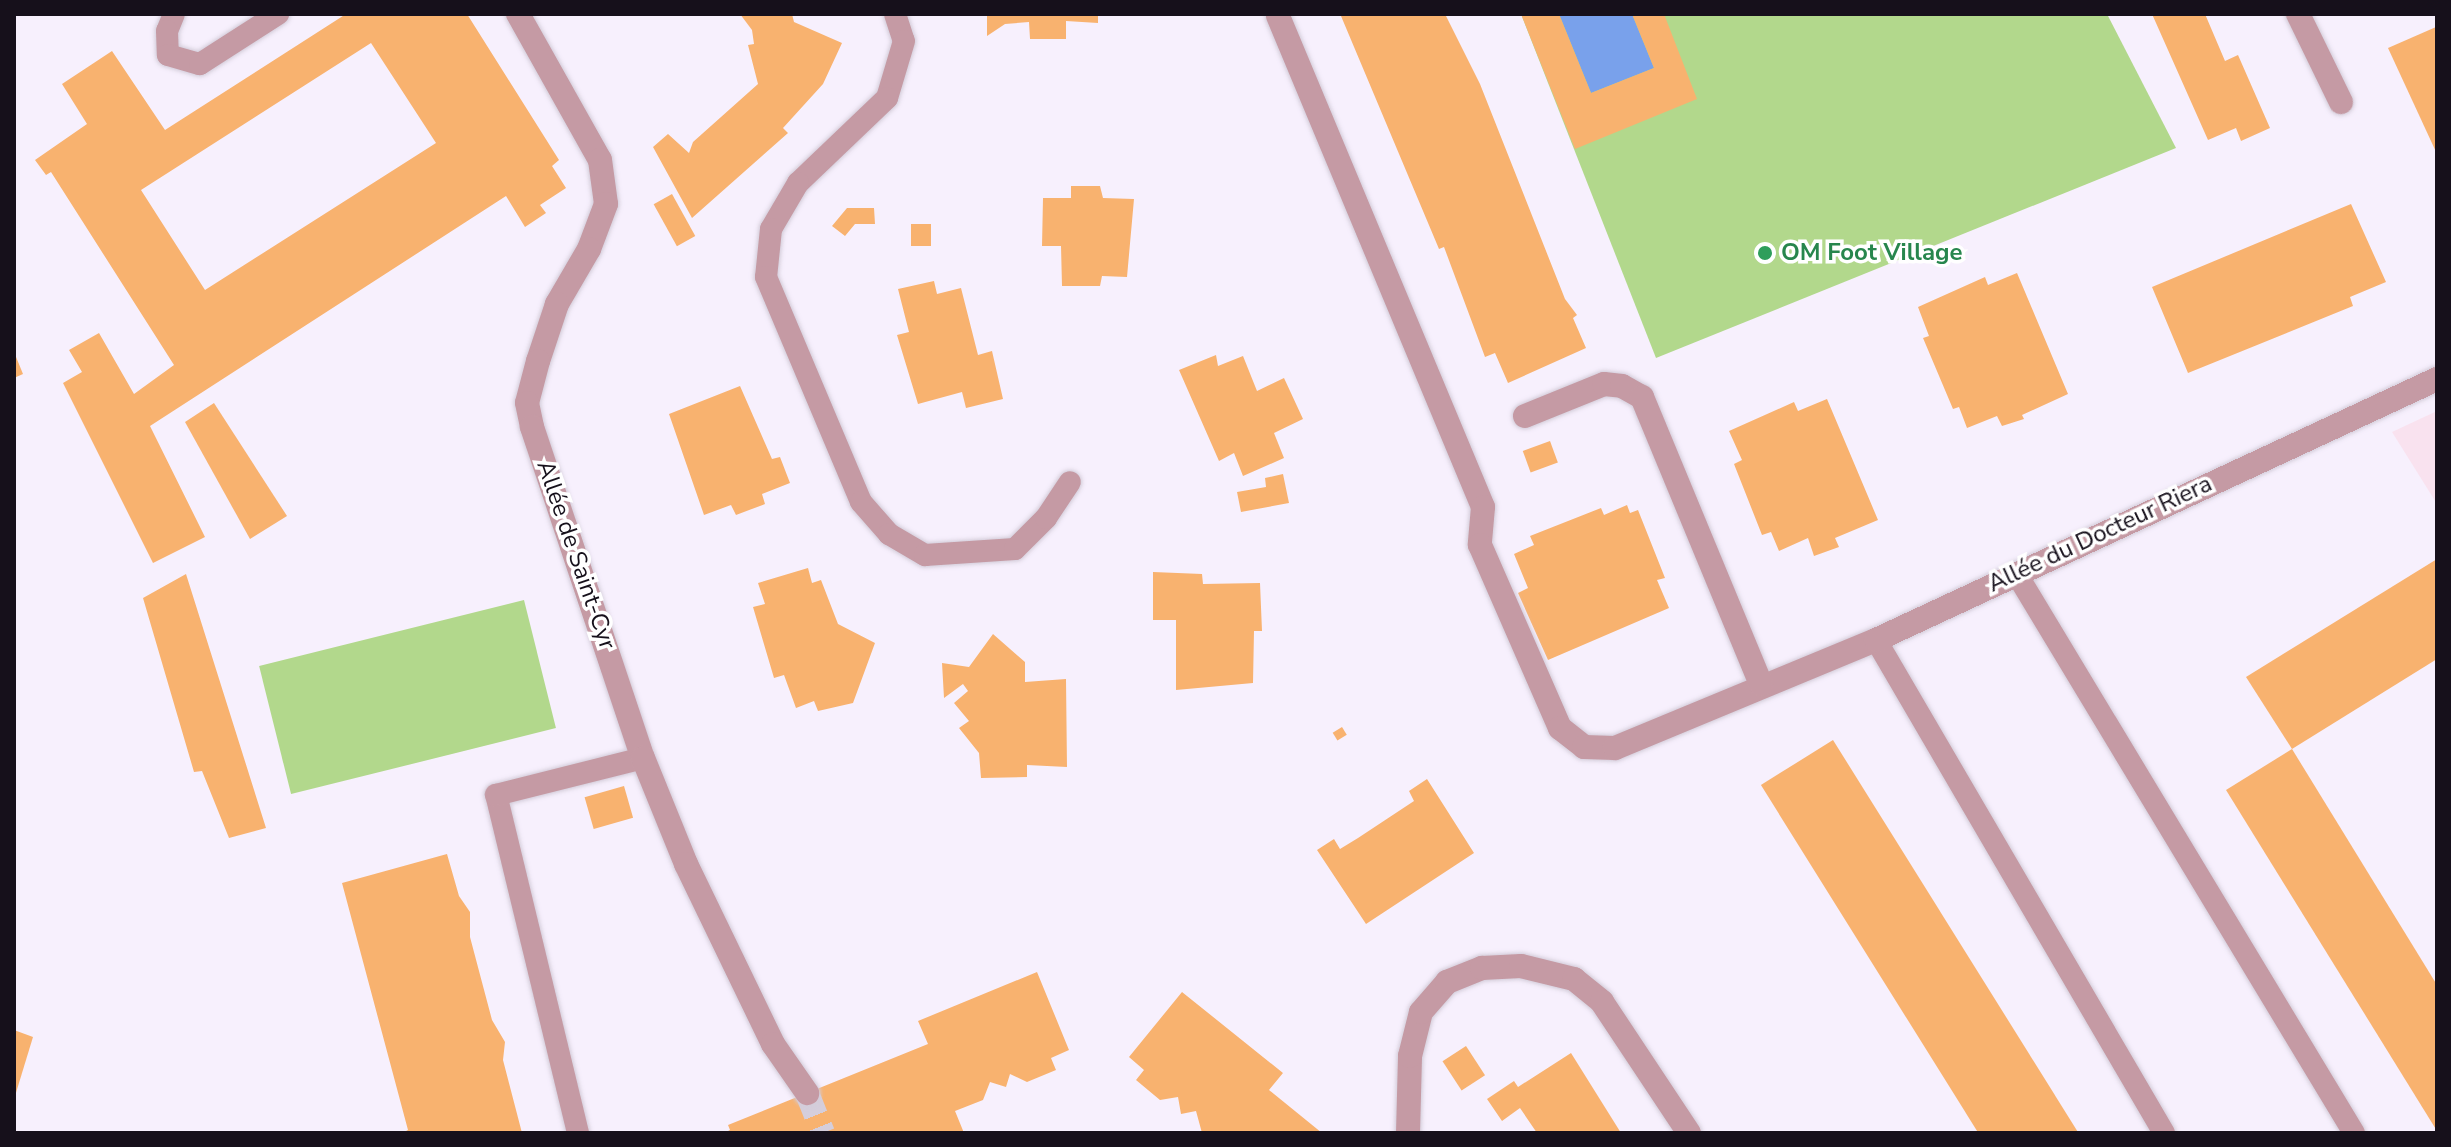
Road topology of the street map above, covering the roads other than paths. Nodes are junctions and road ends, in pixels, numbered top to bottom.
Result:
1 (174, 14) edge
2 (278, 14) edge
3 (518, 14) edge
4 (895, 14) edge
5 (2298, 14) edge
6 (1278, 16) dead end
7 (2341, 102) dead end
8 (2437, 379) edge
9 (1525, 416) dead end
10 (1070, 482) dead end
11 (2016, 573) junction
12 (1876, 640) junction
13 (1761, 684) junction
14 (643, 758) junction
15 (807, 1093) tunnel mouth
16 (578, 1133) edge
17 (1408, 1133) edge
18 (1689, 1133) edge
19 (2164, 1133) edge
20 (2354, 1133) edge

1 - 2 lane
3 - 14 street, Allée de Saint-Cyr
4 - 10 lane
5 - 7 street
6 - 13 street, Allée du Docteur Riera
8 - 11 street, Allée du Docteur Riera
9 - 13 street
11 - 12 street, Allée du Docteur Riera
11 - 20 lane
12 - 13 street, Allée du Docteur Riera
12 - 19 lane
14 - 15 street, Allée de Saint-Cyr
14 - 16 lane
17 - 18 street

